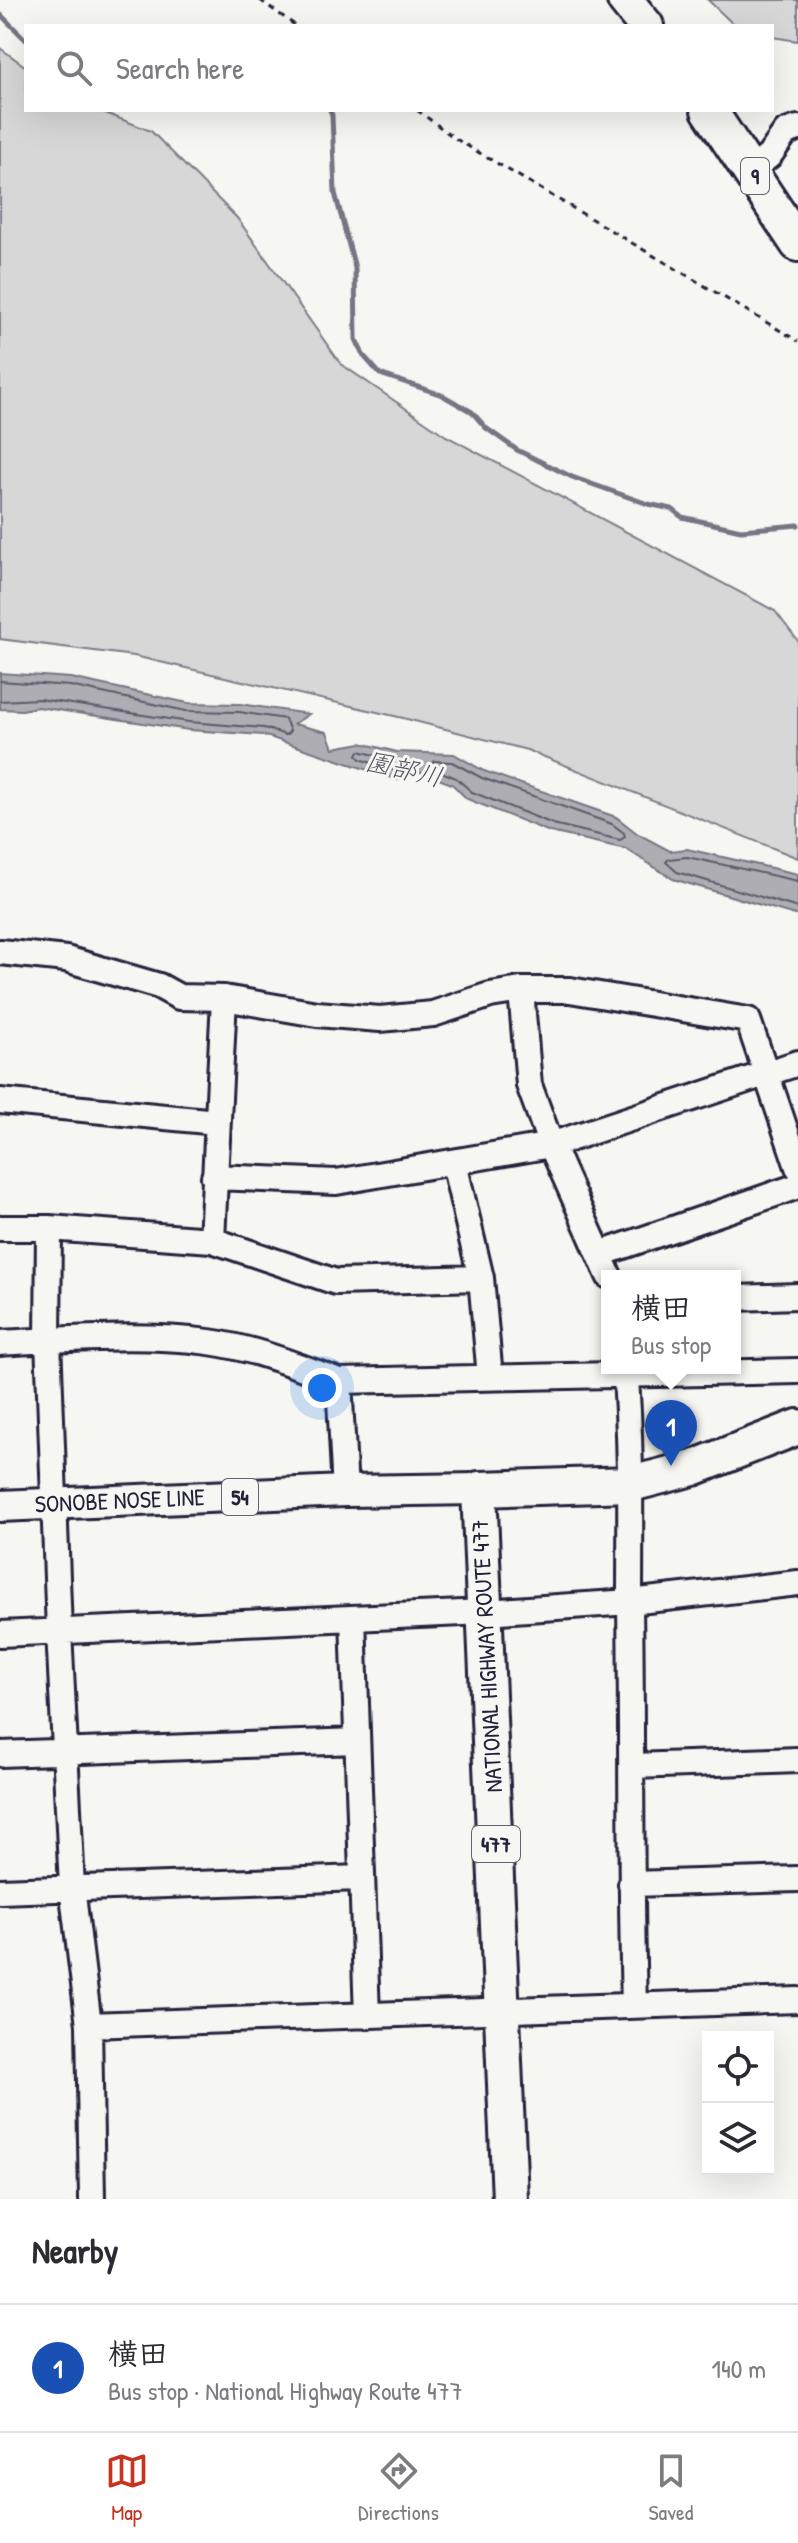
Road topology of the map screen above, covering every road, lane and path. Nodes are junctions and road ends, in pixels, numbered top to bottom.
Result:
1 (260, 0) edge
2 (625, 0) edge
3 (293, 24) edge
4 (644, 24) edge
5 (420, 112) edge
6 (710, 112) edge
7 (798, 128) edge
8 (751, 170) junction
9 (798, 244) edge
10 (798, 341) edge
11 (0, 952) edge
12 (521, 990) junction
13 (224, 998) junction
14 (798, 1063) edge
15 (767, 1074) junction
16 (0, 1101) edge
17 (217, 1122) junction
18 (551, 1145) junction
19 (454, 1163) junction
20 (798, 1167) edge
21 (214, 1177) junction
22 (798, 1186) edge
23 (0, 1228) edge
24 (49, 1228) junction
25 (212, 1240) junction
26 (604, 1265) edge
27 (481, 1278) junction
28 (798, 1296) edge
29 (741, 1298) edge
30 (48, 1340) junction
31 (0, 1343) edge
32 (741, 1371) edge
33 (798, 1371) edge
34 (601, 1373) edge
35 (626, 1374) edge
36 (490, 1377) junction
37 (339, 1381) junction
38 (798, 1427) edge
39 (631, 1484) junction
40 (479, 1489) junction
41 (345, 1491) junction
42 (55, 1504) junction
43 (0, 1506) edge
44 (798, 1583) edge
45 (630, 1602) junction
46 (485, 1612) junction
47 (353, 1618) junction
48 (59, 1631) junction
49 (0, 1634) edge
50 (357, 1741) junction
51 (65, 1751) junction
52 (0, 1754) edge
53 (798, 1760) edge
54 (633, 1766) junction
55 (360, 1878) junction
56 (798, 1879) edge
57 (631, 1884) junction
58 (72, 1887) junction
59 (0, 1891) edge
60 (798, 2000) edge
61 (634, 2005) junction
62 (504, 2011) junction
63 (367, 2016) junction
64 (89, 2025) junction
65 (92, 2199) edge
66 (510, 2199) edge

1 - 3 path
2 - 4 highway
5 - 10 path
6 - 8 highway, 9
7 - 8 street
8 - 9 highway, 9
11 - 13 street
12 - 13 street
12 - 15 street
12 - 18 street
13 - 17 street
14 - 15 street
15 - 18 street
15 - 20 street
16 - 17 street
17 - 21 street
18 - 19 street
18 - 26 street
19 - 21 street
19 - 27 street
21 - 25 street
22 - 26 street
23 - 24 street
24 - 25 street
24 - 30 street
25 - 27 street
27 - 36 street
28 - 29 street
30 - 31 street
30 - 37 street
30 - 42 street
32 - 33 street
34 - 36 street
35 - 39 street
36 - 37 street
37 - 41 street
38 - 39 highway, NATIONAL HIGHWAY ROUTE 477
39 - 40 highway, NATIONAL HIGHWAY ROUTE 477
39 - 45 street
40 - 41 main road, SONOBE NOSE LINE / 54
40 - 46 highway, NATIONAL HIGHWAY ROUTE 477 / 477
41 - 42 main road, SONOBE NOSE LINE / 54
42 - 43 main road, SONOBE NOSE LINE / 54
42 - 48 street
44 - 45 street
45 - 46 street
45 - 54 street
46 - 47 street
46 - 62 highway, NATIONAL HIGHWAY ROUTE 477 / 477
47 - 48 street
47 - 50 street
48 - 49 street
48 - 51 street
50 - 51 street
50 - 55 street
51 - 52 street
51 - 58 street
53 - 54 street
54 - 57 street
55 - 58 street
55 - 63 street
56 - 57 street
57 - 61 street
58 - 59 street
58 - 64 street
60 - 61 street
61 - 62 street
62 - 63 street
62 - 66 highway, NATIONAL HIGHWAY ROUTE 477 / 477
63 - 64 street
64 - 65 street

